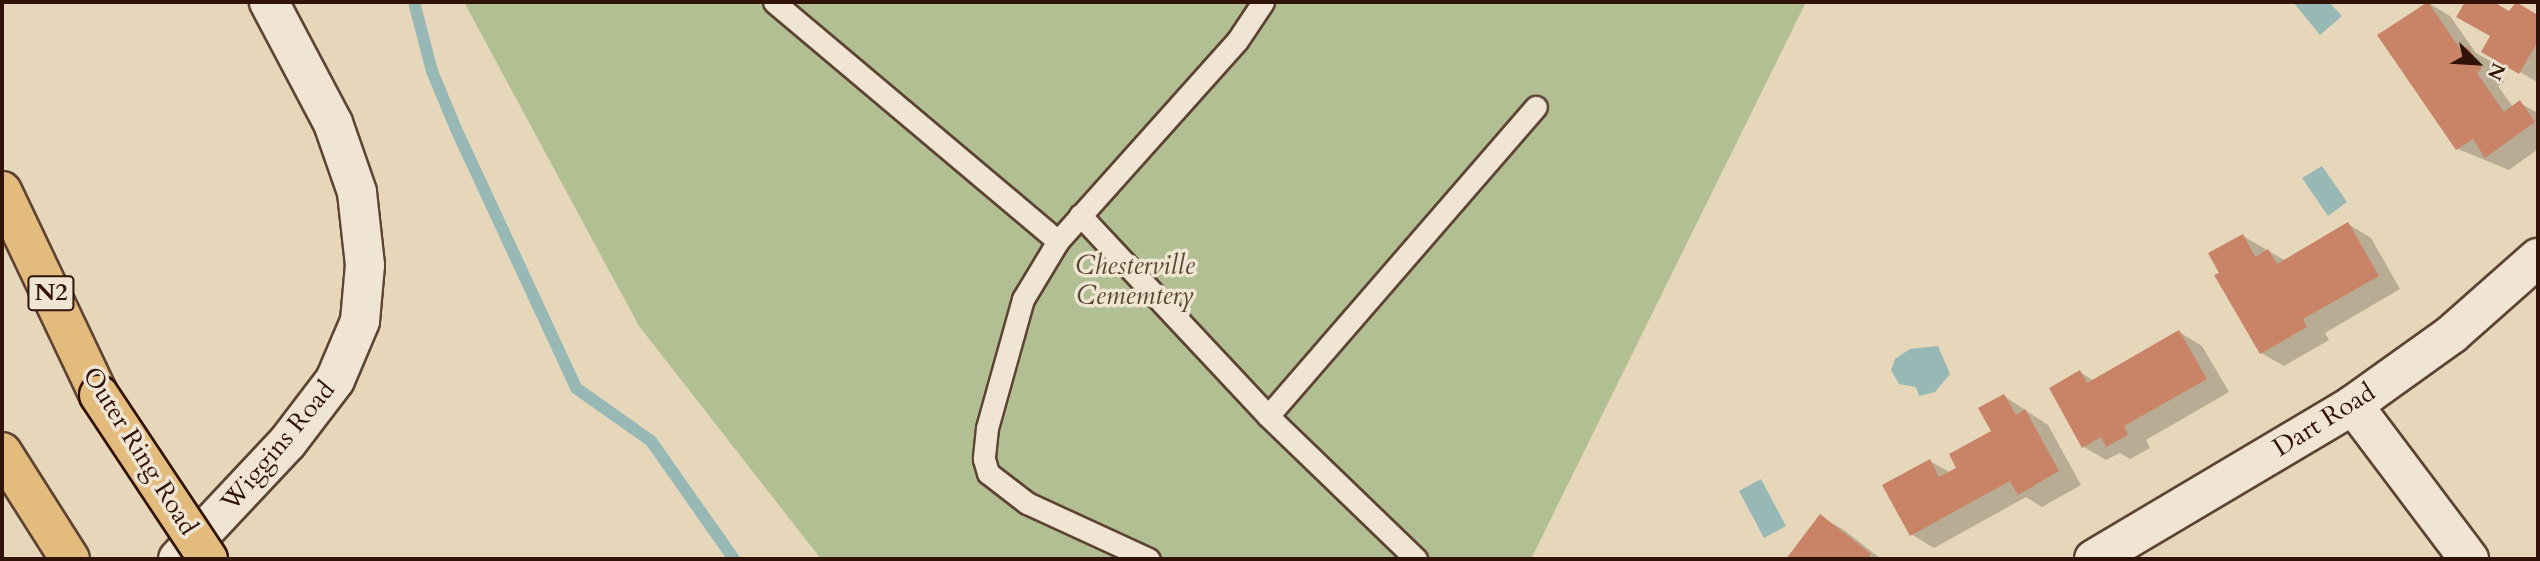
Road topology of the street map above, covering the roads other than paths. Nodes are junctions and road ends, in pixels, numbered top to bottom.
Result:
1 (269, 2) edge
2 (774, 2) edge
3 (1264, 2) edge
4 (1536, 107) dead end
5 (2, 191) edge
6 (1080, 215) junction
7 (1058, 241) junction
8 (2538, 258) edge
9 (2353, 405) junction
10 (1268, 416) junction
11 (2, 452) edge
12 (70, 559) edge
13 (178, 559) edge
14 (208, 559) edge
15 (1149, 559) edge
16 (1416, 559) edge
17 (2095, 559) edge
18 (2469, 559) edge

1 - 13 street, Wiggins Road
2 - 7 lane
3 - 6 lane
4 - 10 lane
5 - 14 highway, Outer Ring Road / N2, bridge
6 - 7 lane
6 - 10 lane
7 - 15 lane
8 - 9 street, Dart Road
9 - 17 street, Dart Road
9 - 18 street
10 - 16 lane
11 - 12 highway

